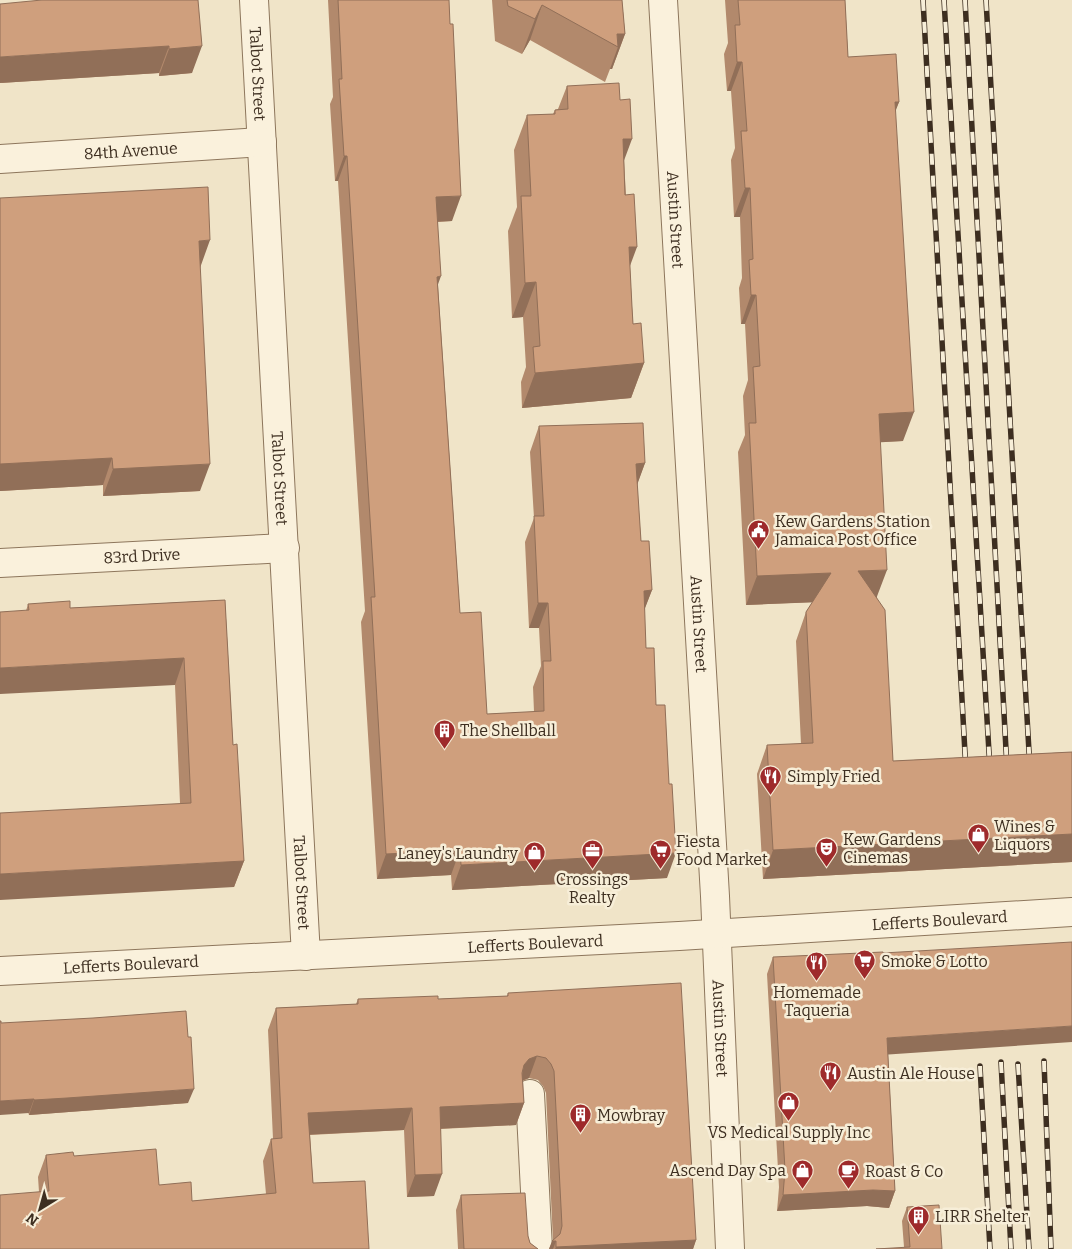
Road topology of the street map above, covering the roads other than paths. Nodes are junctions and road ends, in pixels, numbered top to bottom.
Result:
1 (254, 0) edge
2 (663, 0) edge
3 (262, 142) junction
4 (0, 158) edge
5 (285, 548) junction
6 (0, 563) edge
7 (1072, 912) edge
8 (716, 933) junction
9 (306, 956) junction
10 (0, 971) edge
11 (530, 1094) dead end
12 (538, 1249) edge
13 (730, 1249) edge

1 - 3 street, Talbot Street
2 - 8 street, Austin Street
3 - 4 street, 84th Avenue
3 - 5 street, Talbot Street
5 - 6 street, 83rd Drive
5 - 9 street, Talbot Street
7 - 8 street, Lefferts Boulevard
8 - 9 street, Lefferts Boulevard
8 - 13 street, Austin Street
9 - 10 street, Lefferts Boulevard
11 - 12 street

